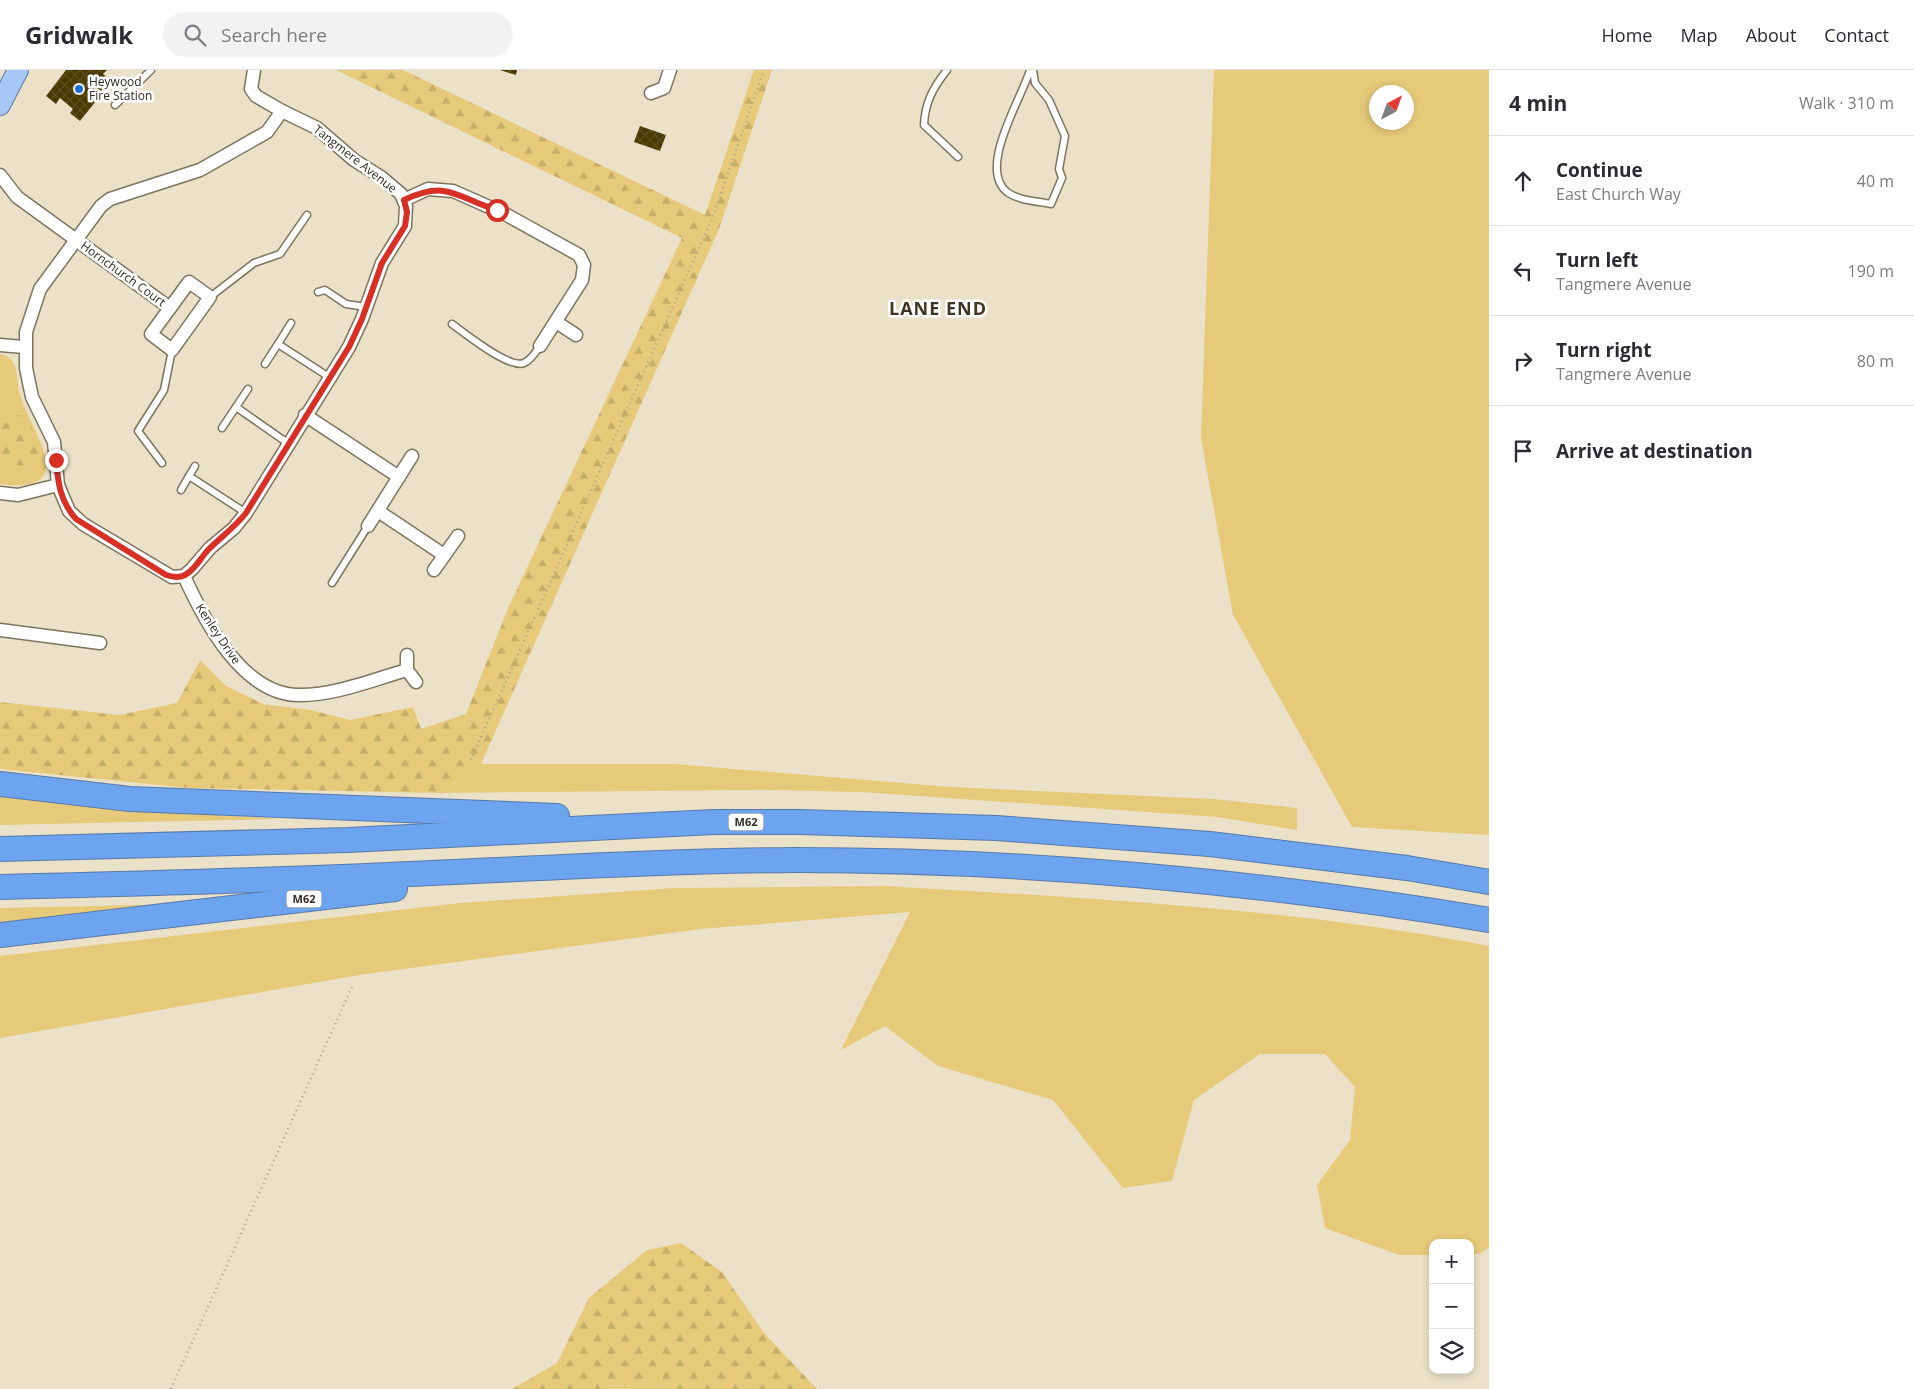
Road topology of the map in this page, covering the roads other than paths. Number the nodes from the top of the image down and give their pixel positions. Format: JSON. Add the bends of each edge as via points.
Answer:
{"nodes":[{"id":1,"x":16,"y":70,"type":"edge"},
{"id":2,"x":151,"y":70,"type":"edge"},
{"id":3,"x":254,"y":70,"type":"edge"},
{"id":4,"x":670,"y":70,"type":"edge"},
{"id":5,"x":947,"y":70,"type":"edge"},
{"id":6,"x":1031,"y":70,"type":"edge"},
{"id":7,"x":0,"y":85,"type":"edge"},
{"id":8,"x":650,"y":93,"type":"dead end"},
{"id":9,"x":0,"y":105,"type":"edge"},
{"id":10,"x":115,"y":105,"type":"dead end"},
{"id":11,"x":282,"y":111,"type":"junction"},
{"id":12,"x":958,"y":157,"type":"dead end"},
{"id":13,"x":0,"y":175,"type":"edge"},
{"id":14,"x":0,"y":190,"type":"edge"},
{"id":15,"x":18,"y":197,"type":"junction"},
{"id":16,"x":404,"y":200,"type":"junction"},
{"id":17,"x":307,"y":215,"type":"dead end"},
{"id":18,"x":76,"y":240,"type":"junction"},
{"id":19,"x":318,"y":292,"type":"dead end"},
{"id":20,"x":210,"y":297,"type":"junction"},
{"id":21,"x":366,"y":307,"type":"junction"},
{"id":22,"x":170,"y":308,"type":"junction"},
{"id":23,"x":556,"y":322,"type":"junction"},
{"id":24,"x":291,"y":323,"type":"dead end"},
{"id":25,"x":452,"y":324,"type":"dead end"},
{"id":26,"x":576,"y":336,"type":"dead end"},
{"id":27,"x":278,"y":344,"type":"junction"},
{"id":28,"x":0,"y":345,"type":"edge"},
{"id":29,"x":540,"y":346,"type":"joint"},
{"id":30,"x":24,"y":347,"type":"junction"},
{"id":31,"x":172,"y":350,"type":"junction"},
{"id":32,"x":265,"y":364,"type":"dead end"},
{"id":33,"x":329,"y":377,"type":"junction"},
{"id":34,"x":248,"y":389,"type":"dead end"},
{"id":35,"x":236,"y":407,"type":"junction"},
{"id":36,"x":305,"y":415,"type":"junction"},
{"id":37,"x":222,"y":428,"type":"dead end"},
{"id":38,"x":289,"y":444,"type":"junction"},
{"id":39,"x":412,"y":456,"type":"dead end"},
{"id":40,"x":162,"y":462,"type":"dead end"},
{"id":41,"x":195,"y":466,"type":"dead end"},
{"id":42,"x":189,"y":476,"type":"junction"},
{"id":43,"x":399,"y":477,"type":"junction"},
{"id":44,"x":58,"y":485,"type":"junction"},
{"id":45,"x":182,"y":490,"type":"dead end"},
{"id":46,"x":0,"y":493,"type":"edge"},
{"id":47,"x":378,"y":510,"type":"junction"},
{"id":48,"x":246,"y":513,"type":"junction"},
{"id":49,"x":368,"y":526,"type":"joint"},
{"id":50,"x":458,"y":536,"type":"dead end"},
{"id":51,"x":444,"y":555,"type":"junction"},
{"id":52,"x":434,"y":570,"type":"dead end"},
{"id":53,"x":184,"y":576,"type":"junction"},
{"id":54,"x":332,"y":584,"type":"dead end"},
{"id":55,"x":0,"y":630,"type":"edge"},
{"id":56,"x":100,"y":643,"type":"dead end"},
{"id":57,"x":408,"y":654,"type":"dead end"},
{"id":58,"x":407,"y":670,"type":"junction"},
{"id":59,"x":416,"y":682,"type":"dead end"},
{"id":60,"x":0,"y":784,"type":"edge"},
{"id":61,"x":714,"y":822,"type":"junction"},
{"id":62,"x":0,"y":849,"type":"edge"},
{"id":63,"x":608,"y":864,"type":"junction"},
{"id":64,"x":1489,"y":882,"type":"edge"},
{"id":65,"x":0,"y":886,"type":"edge"},
{"id":66,"x":1489,"y":920,"type":"edge"},
{"id":67,"x":0,"y":935,"type":"edge"}],
"edges":[{"from":1,"to":7,"type":"main road"},
{"from":1,"to":9,"type":"main road"},
{"from":2,"to":10,"type":"lane"},
{"from":3,"to":11,"type":"street","name":"Tangmere Avenue","via":[[251,89],[256,96]]},
{"from":4,"to":8,"type":"street","via":[[664,88]]},
{"from":5,"to":12,"type":"lane","via":[[934,86],[925,106],[924,124]]},
{"from":6,"to":6,"type":"lane","via":[[1035,84],[1049,100],[1065,136],[1059,169],[1062,178],[1052,204],[1016,197],[1005,191],[999,178],[999,145]]},
{"from":11,"to":16,"type":"street","name":"Tangmere Avenue","via":[[317,128],[354,160],[381,177]]},
{"from":11,"to":18,"type":"street","via":[[267,132],[200,170],[110,199]]},
{"from":13,"to":15,"type":"street"},
{"from":14,"to":15,"type":"street"},
{"from":15,"to":18,"type":"street"},
{"from":16,"to":21,"type":"street","name":"Tangmere Avenue","via":[[407,212],[405,226],[382,263]]},
{"from":16,"to":23,"type":"street","via":[[428,190],[453,191],[509,216],[579,255],[584,264],[584,275]]},
{"from":17,"to":20,"type":"lane","via":[[280,254],[254,263]]},
{"from":18,"to":22,"type":"street","name":"Hornchurch Court"},
{"from":18,"to":30,"type":"street","via":[[40,289],[28,320]]},
{"from":19,"to":21,"type":"lane","via":[[324,290],[346,304]]},
{"from":20,"to":22,"type":"street","name":"Hornchurch Court","via":[[189,282]]},
{"from":20,"to":31,"type":"street"},
{"from":21,"to":33,"type":"street","name":"Tangmere Avenue","via":[[349,347]]},
{"from":22,"to":31,"type":"street","name":"Hornchurch Court","via":[[151,334]]},
{"from":23,"to":26,"type":"street"},
{"from":23,"to":29,"type":"street"},
{"from":24,"to":27,"type":"lane"},
{"from":25,"to":29,"type":"lane","via":[[498,355],[518,364],[526,363]]},
{"from":27,"to":32,"type":"lane"},
{"from":27,"to":33,"type":"lane"},
{"from":28,"to":30,"type":"street"},
{"from":30,"to":44,"type":"street","via":[[32,397],[54,442]]},
{"from":31,"to":40,"type":"lane","via":[[164,390],[138,431]]},
{"from":33,"to":36,"type":"street","name":"Tangmere Avenue"},
{"from":34,"to":35,"type":"lane"},
{"from":35,"to":37,"type":"lane"},
{"from":35,"to":38,"type":"lane"},
{"from":36,"to":38,"type":"street","name":"Tangmere Avenue"},
{"from":36,"to":43,"type":"street"},
{"from":38,"to":48,"type":"street","name":"Tangmere Avenue"},
{"from":39,"to":43,"type":"street"},
{"from":41,"to":42,"type":"lane"},
{"from":42,"to":45,"type":"lane"},
{"from":42,"to":48,"type":"lane"},
{"from":43,"to":47,"type":"street"},
{"from":44,"to":46,"type":"street","via":[[18,495]]},
{"from":44,"to":53,"type":"street","via":[[69,511],[83,524],[166,575]]},
{"from":47,"to":49,"type":"street"},
{"from":47,"to":51,"type":"street"},
{"from":48,"to":53,"type":"street","name":"Tangmere Avenue"},
{"from":49,"to":54,"type":"lane"},
{"from":50,"to":51,"type":"street"},
{"from":51,"to":52,"type":"street"},
{"from":53,"to":58,"type":"street","name":"Kenley Drive","via":[[235,662],[254,679],[275,689],[298,695],[335,691]]},
{"from":55,"to":56,"type":"street"},
{"from":57,"to":58,"type":"street"},
{"from":58,"to":59,"type":"street"},
{"from":60,"to":61,"type":"highway","number":"M62","via":[[130,799]]},
{"from":61,"to":62,"type":"highway","number":"M62","via":[[329,841]]},
{"from":61,"to":64,"type":"highway","number":"M62","via":[[996,828],[1210,844],[1407,868]]},
{"from":63,"to":65,"type":"highway","number":"M62","via":[[179,883]]},
{"from":63,"to":66,"type":"highway","number":"M62","via":[[796,860],[999,867],[1201,881]]},
{"from":63,"to":67,"type":"highway","number":"M62"}]}
